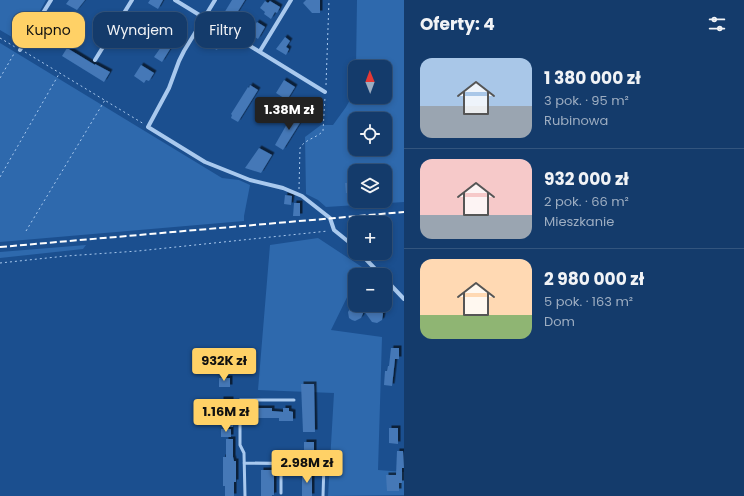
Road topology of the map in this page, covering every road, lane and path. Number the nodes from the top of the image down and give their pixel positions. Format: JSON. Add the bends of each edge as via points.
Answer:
{"nodes":[{"id":1,"x":51,"y":0,"type":"edge"},
{"id":2,"x":132,"y":0,"type":"edge"},
{"id":3,"x":175,"y":0,"type":"edge"},
{"id":4,"x":215,"y":0,"type":"edge"},
{"id":5,"x":291,"y":0,"type":"edge"},
{"id":6,"x":329,"y":0,"type":"edge"},
{"id":7,"x":195,"y":12,"type":"edge"},
{"id":8,"x":207,"y":12,"type":"edge"},
{"id":9,"x":195,"y":33,"type":"edge"},
{"id":10,"x":0,"y":38,"type":"edge"},
{"id":11,"x":255,"y":48,"type":"edge"},
{"id":12,"x":19,"y":49,"type":"junction"},
{"id":13,"x":260,"y":51,"type":"junction"},
{"id":14,"x":95,"y":60,"type":"dead end"},
{"id":15,"x":60,"y":73,"type":"junction"},
{"id":16,"x":0,"y":78,"type":"edge"},
{"id":17,"x":326,"y":92,"type":"junction"},
{"id":18,"x":105,"y":100,"type":"junction"},
{"id":19,"x":148,"y":127,"type":"junction"},
{"id":20,"x":0,"y":177,"type":"edge"},
{"id":21,"x":299,"y":195,"type":"junction"},
{"id":22,"x":334,"y":230,"type":"junction"},
{"id":23,"x":26,"y":231,"type":"dead end"},
{"id":24,"x":348,"y":241,"type":"edge"},
{"id":25,"x":367,"y":260,"type":"edge"},
{"id":26,"x":0,"y":264,"type":"edge"},
{"id":27,"x":374,"y":268,"type":"edge"},
{"id":28,"x":392,"y":286,"type":"edge"},
{"id":29,"x":404,"y":299,"type":"edge"},
{"id":30,"x":294,"y":400,"type":"dead end"},
{"id":31,"x":244,"y":464,"type":"junction"},
{"id":32,"x":281,"y":464,"type":"junction"},
{"id":33,"x":281,"y":493,"type":"dead end"},
{"id":34,"x":244,"y":496,"type":"edge"},
{"id":35,"x":324,"y":496,"type":"edge"}],
"edges":[{"from":1,"to":12,"type":"street"},
{"from":2,"to":14,"type":"street"},
{"from":3,"to":7,"type":"street"},
{"from":4,"to":8,"type":"street"},
{"from":5,"to":13,"type":"street"},
{"from":6,"to":17,"type":"path"},
{"from":9,"to":19,"type":"street"},
{"from":10,"to":12,"type":"path"},
{"from":11,"to":13,"type":"street"},
{"from":12,"to":15,"type":"path"},
{"from":12,"to":16,"type":"path"},
{"from":13,"to":17,"type":"street"},
{"from":15,"to":18,"type":"path"},
{"from":15,"to":20,"type":"path"},
{"from":17,"to":21,"type":"path","via":[[323,131],[300,148]]},
{"from":18,"to":19,"type":"path"},
{"from":18,"to":23,"type":"path"},
{"from":19,"to":21,"type":"street","via":[[205,162],[250,180],[283,188]]},
{"from":21,"to":22,"type":"street","via":[[330,218]]},
{"from":22,"to":24,"type":"street"},
{"from":22,"to":26,"type":"path"},
{"from":25,"to":27,"type":"street"},
{"from":28,"to":29,"type":"street"},
{"from":30,"to":31,"type":"lane","via":[[240,400],[240,445],[244,453]]},
{"from":31,"to":32,"type":"lane"},
{"from":31,"to":34,"type":"lane"},
{"from":32,"to":33,"type":"lane"},
{"from":32,"to":35,"type":"lane","via":[[324,464]]}]}
